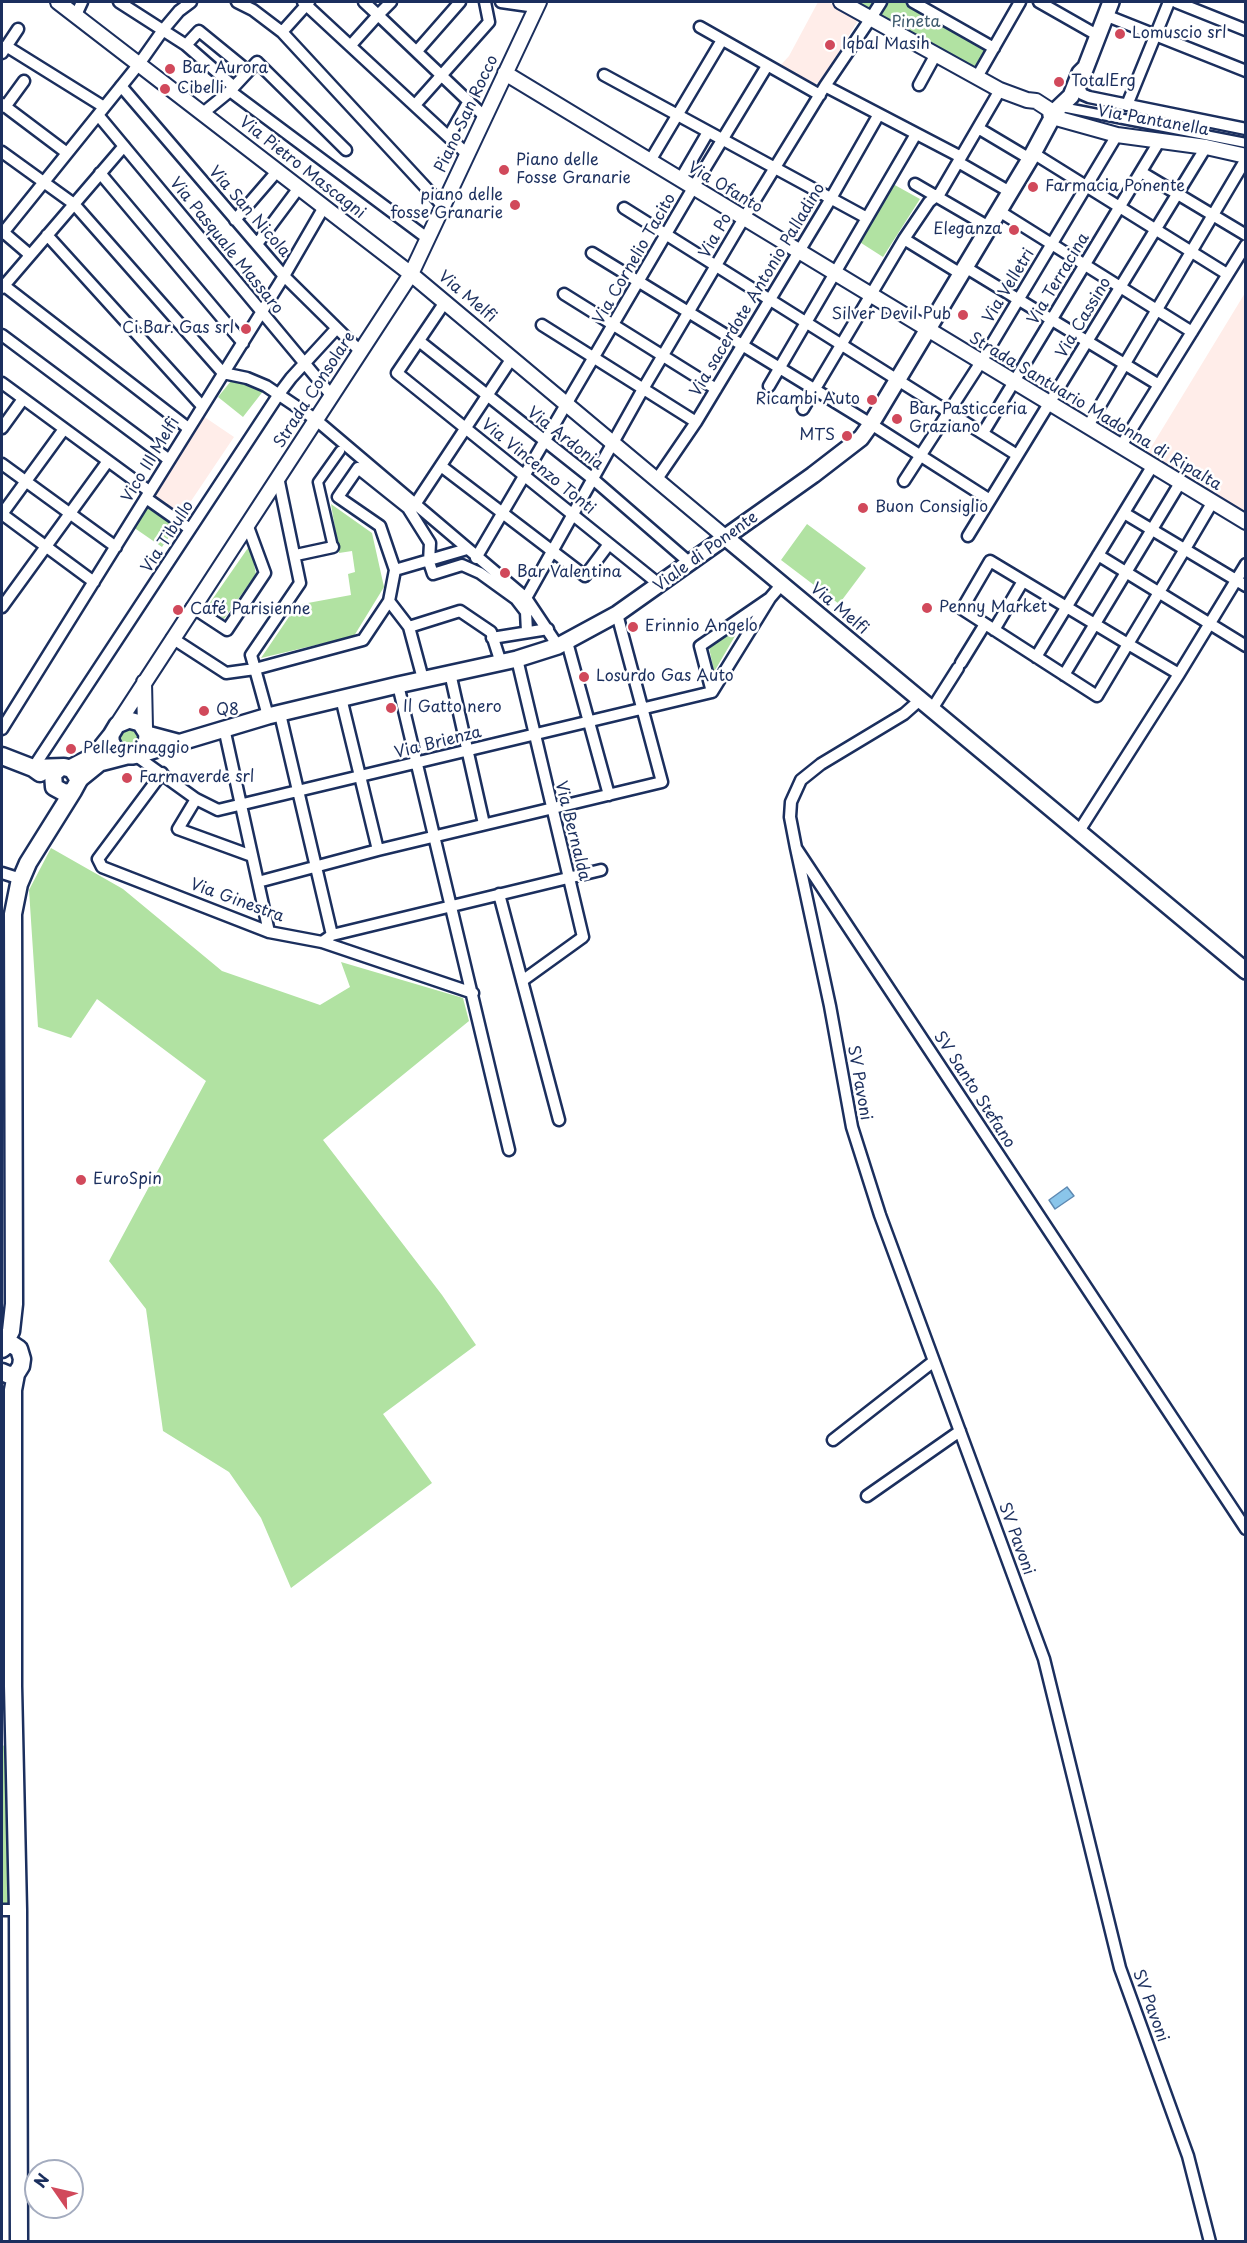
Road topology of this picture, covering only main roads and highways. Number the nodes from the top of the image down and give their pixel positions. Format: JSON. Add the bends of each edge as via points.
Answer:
{"nodes":[{"id":1,"x":1107,"y":6,"type":"edge"},
{"id":2,"x":725,"y":537,"type":"junction"},
{"id":3,"x":114,"y":730,"type":"junction"},
{"id":4,"x":146,"y":731,"type":"junction"},
{"id":5,"x":180,"y":743,"type":"junction"},
{"id":6,"x":133,"y":755,"type":"junction"},
{"id":7,"x":2,"y":756,"type":"edge"},
{"id":8,"x":65,"y":780,"type":"junction"},
{"id":9,"x":7,"y":924,"type":"edge"},
{"id":10,"x":1245,"y":971,"type":"edge"},
{"id":11,"x":8,"y":1207,"type":"edge"},
{"id":12,"x":8,"y":1343,"type":"edge"},
{"id":13,"x":9,"y":1378,"type":"edge"},
{"id":14,"x":10,"y":1910,"type":"edge"},
{"id":15,"x":19,"y":2241,"type":"edge"}],
"edges":[{"from":1,"to":2,"type":"main road","name":"Viale di Ponente","via":[[1084,69],[1065,105],[861,438]]},
{"from":2,"to":5,"type":"main road","name":"Viale di Ponente","via":[[617,614],[563,644],[501,663],[274,715]]},
{"from":2,"to":10,"type":"main road","name":"Via Melfi"},
{"from":3,"to":4,"type":"main road","via":[[122,721],[135,721]]},
{"from":3,"to":6,"type":"main road","via":[[111,741],[116,751]]},
{"from":3,"to":8,"type":"main road","via":[[95,754]]},
{"from":4,"to":5,"type":"main road"},
{"from":4,"to":6,"type":"main road","via":[[146,746]]},
{"from":5,"to":6,"type":"main road","name":"Viale di Ponente"},
{"from":6,"to":8,"type":"main road","name":"Viale di Ponente"},
{"from":7,"to":8,"type":"main road"},
{"from":8,"to":9,"type":"main road","via":[[54,819],[21,879]]},
{"from":9,"to":11,"type":"main road"},
{"from":11,"to":12,"type":"main road","via":[[14,1304]]},
{"from":12,"to":13,"type":"main road","via":[[21,1352],[22,1359],[21,1366]]},
{"from":13,"to":14,"type":"main road","via":[[15,1750]]},
{"from":14,"to":15,"type":"main road"}]}
